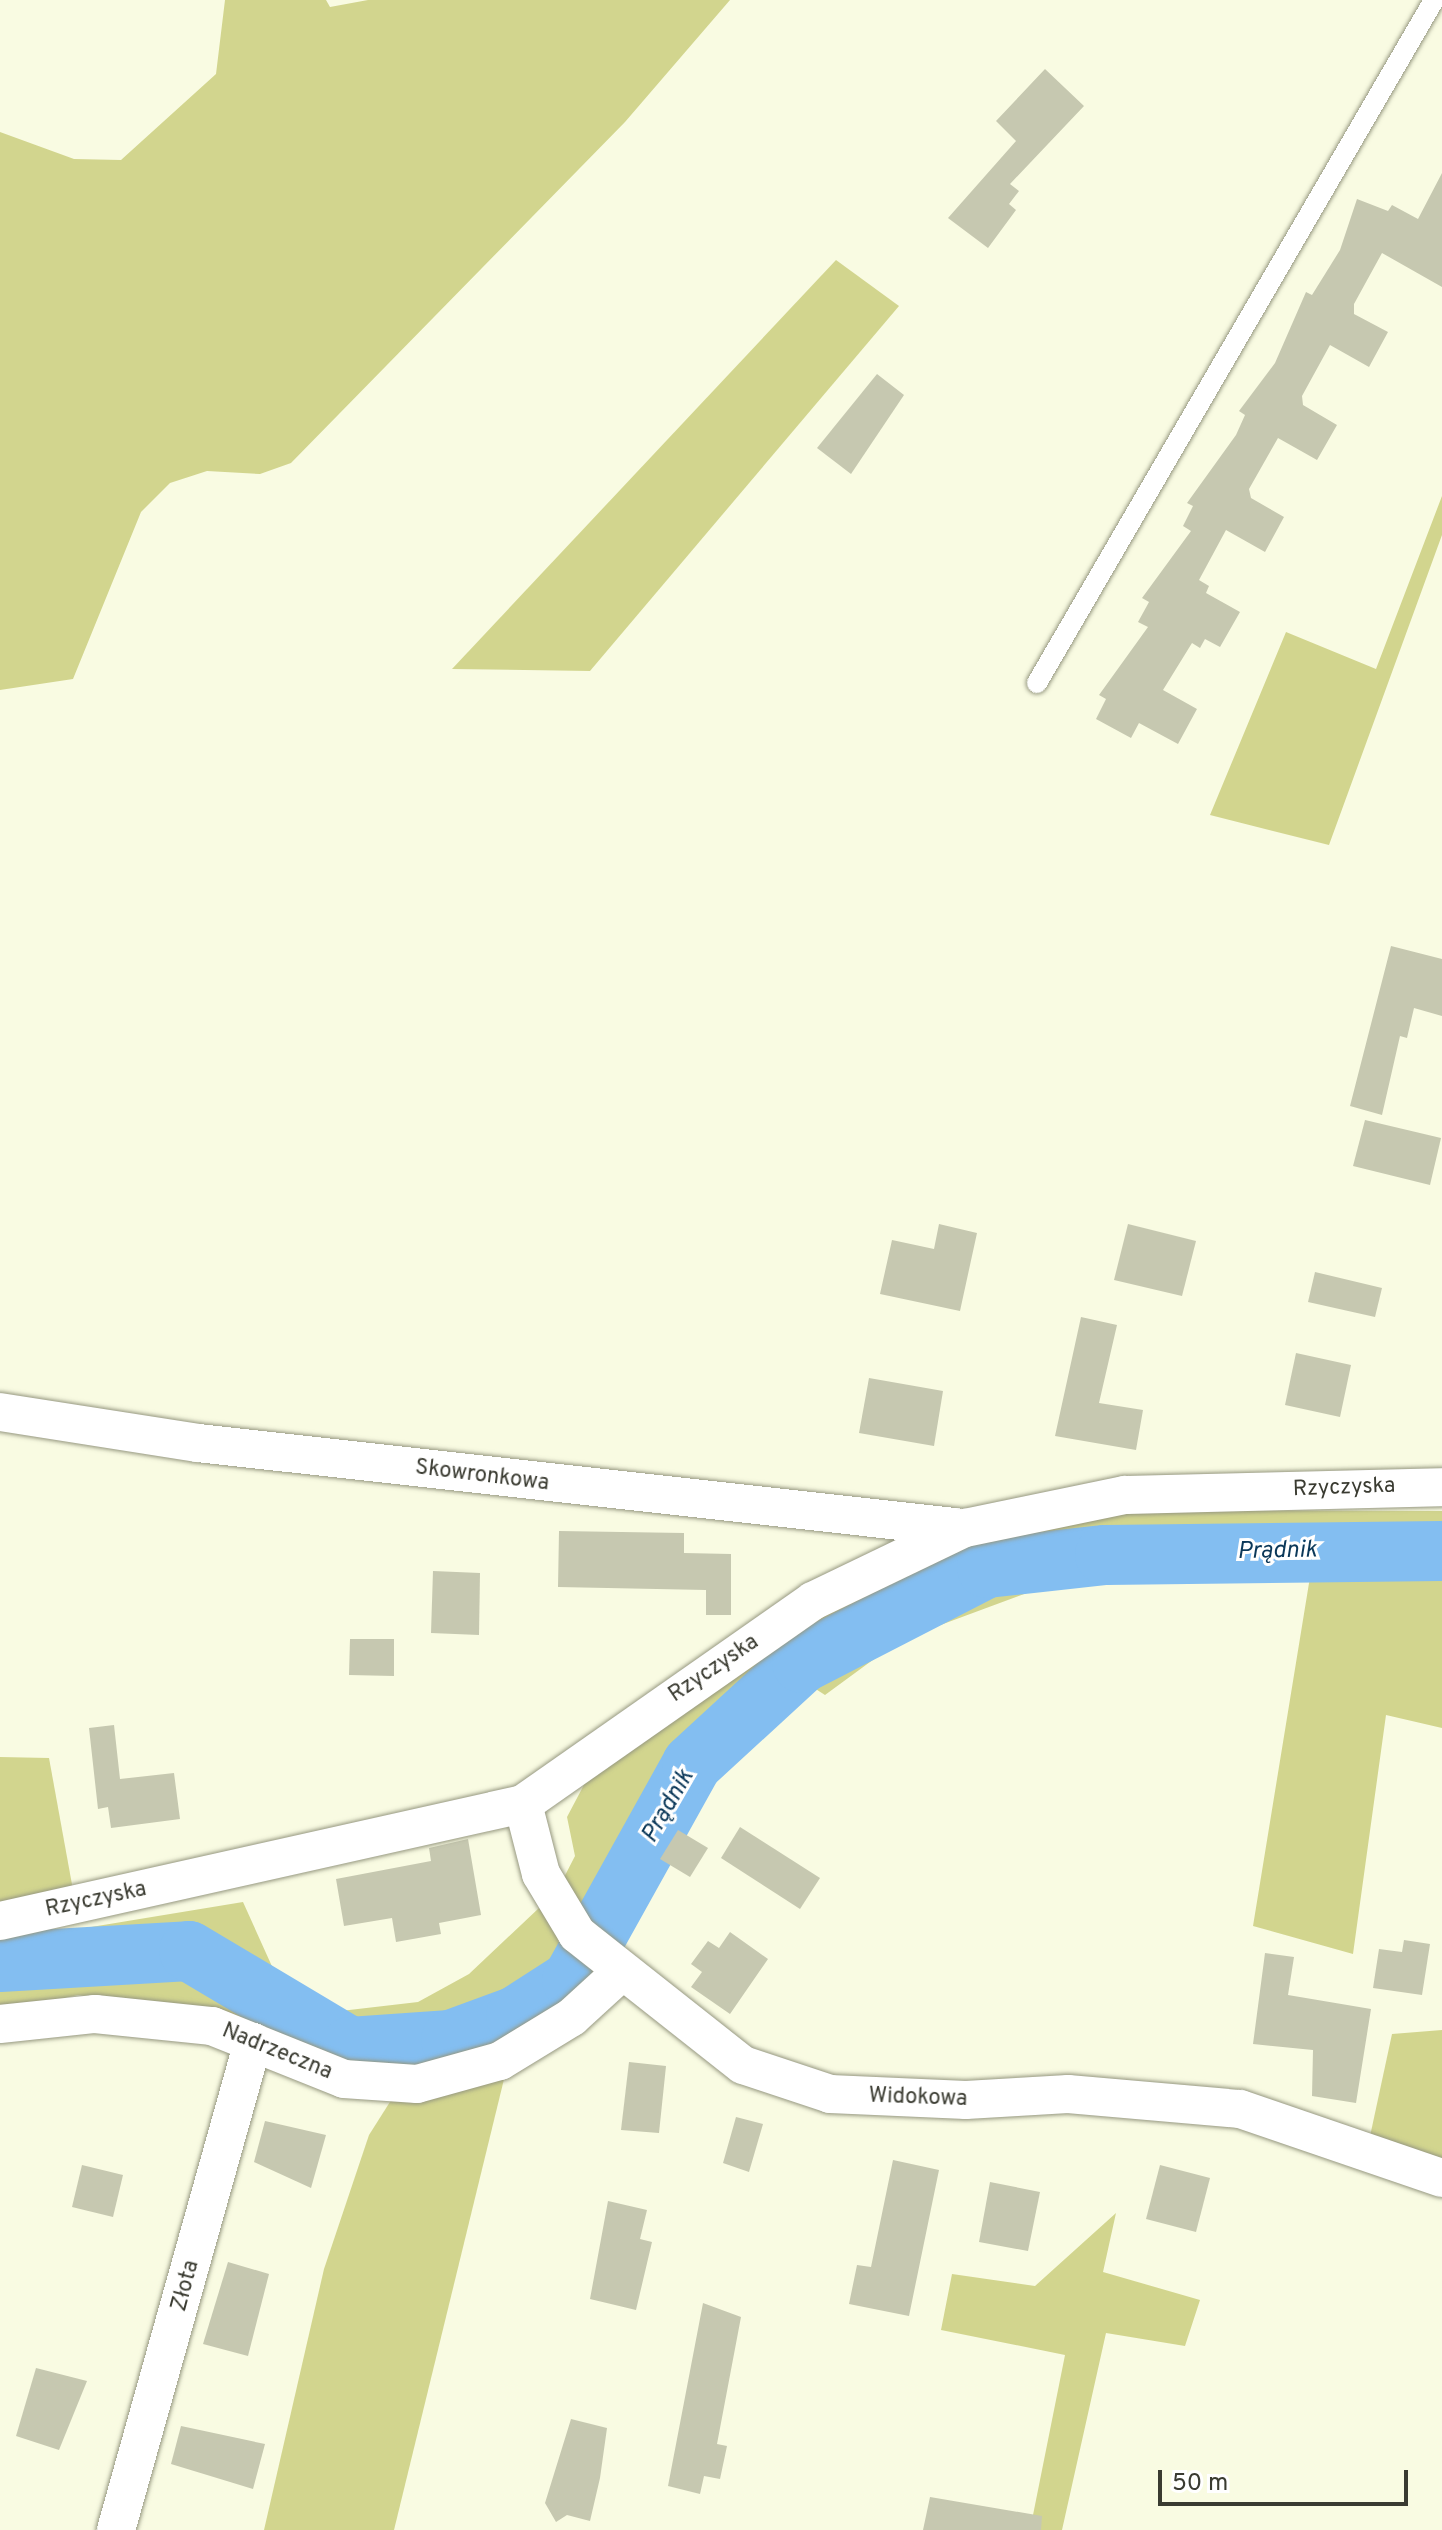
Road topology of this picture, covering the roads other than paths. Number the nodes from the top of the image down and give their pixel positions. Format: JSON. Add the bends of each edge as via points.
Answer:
{"nodes":[{"id":1,"x":1434,"y":0,"type":"edge"},
{"id":2,"x":1037,"y":683,"type":"dead end"},
{"id":3,"x":0,"y":1412,"type":"edge"},
{"id":4,"x":1442,"y":1487,"type":"edge"},
{"id":5,"x":965,"y":1528,"type":"junction"},
{"id":6,"x":523,"y":1804,"type":"junction"},
{"id":7,"x":0,"y":1921,"type":"edge"},
{"id":8,"x":612,"y":1968,"type":"junction"},
{"id":9,"x":0,"y":2024,"type":"edge"},
{"id":10,"x":253,"y":2042,"type":"junction"},
{"id":11,"x":1442,"y":2178,"type":"edge"},
{"id":12,"x":116,"y":2530,"type":"edge"}],
"edges":[{"from":1,"to":2,"type":"lane"},
{"from":3,"to":5,"type":"street","name":"Skowronkowa","via":[[213,1445]]},
{"from":4,"to":5,"type":"street","name":"Rzyczyska","via":[[1125,1495]]},
{"from":5,"to":6,"type":"street","name":"Rzyczyska","via":[[813,1601]]},
{"from":6,"to":7,"type":"street","name":"Rzyczyska"},
{"from":6,"to":8,"type":"street","name":"Widokowa","via":[[541,1874],[577,1934]]},
{"from":8,"to":10,"type":"street","name":"Nadrzeczna","via":[[572,2017],[500,2061],[417,2084],[344,2079]]},
{"from":8,"to":11,"type":"street","name":"Widokowa","via":[[649,1987],[743,2065],[830,2094],[966,2100],[1068,2094],[1240,2109]]},
{"from":9,"to":10,"type":"street","name":"Nadrzeczna","via":[[95,2014],[212,2026]]},
{"from":10,"to":12,"type":"street","name":"Złota"}]}
